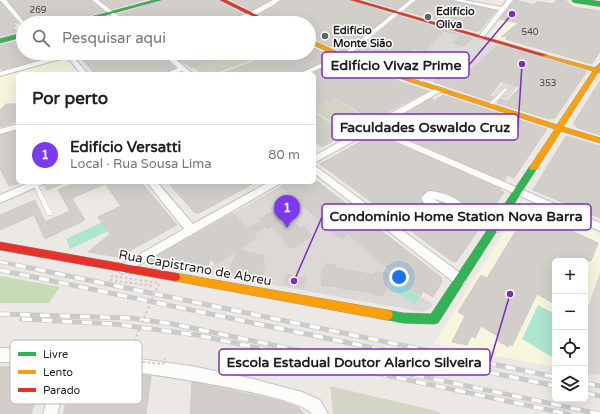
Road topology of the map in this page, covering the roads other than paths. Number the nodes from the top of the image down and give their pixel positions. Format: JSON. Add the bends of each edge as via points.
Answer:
{"nodes":[{"id":1,"x":2,"y":0,"type":"edge"},
{"id":2,"x":95,"y":0,"type":"edge"},
{"id":3,"x":159,"y":0,"type":"edge"},
{"id":4,"x":222,"y":0,"type":"edge"},
{"id":5,"x":277,"y":0,"type":"edge"},
{"id":6,"x":353,"y":0,"type":"edge"},
{"id":7,"x":413,"y":0,"type":"edge"},
{"id":8,"x":455,"y":0,"type":"edge"},
{"id":9,"x":510,"y":0,"type":"edge"},
{"id":10,"x":574,"y":0,"type":"edge"},
{"id":11,"x":600,"y":4,"type":"edge"},
{"id":12,"x":502,"y":9,"type":"junction"},
{"id":13,"x":111,"y":12,"type":"junction"},
{"id":14,"x":397,"y":13,"type":"junction"},
{"id":15,"x":251,"y":14,"type":"junction"},
{"id":16,"x":16,"y":16,"type":"edge"},
{"id":17,"x":96,"y":16,"type":"edge"},
{"id":18,"x":116,"y":16,"type":"edge"},
{"id":19,"x":245,"y":16,"type":"edge"},
{"id":20,"x":255,"y":16,"type":"edge"},
{"id":21,"x":16,"y":37,"type":"edge"},
{"id":22,"x":481,"y":37,"type":"junction"},
{"id":23,"x":0,"y":41,"type":"edge"},
{"id":24,"x":316,"y":44,"type":"edge"},
{"id":25,"x":342,"y":57,"type":"junction"},
{"id":26,"x":50,"y":60,"type":"edge"},
{"id":27,"x":73,"y":60,"type":"edge"},
{"id":28,"x":173,"y":60,"type":"edge"},
{"id":29,"x":183,"y":68,"type":"junction"},
{"id":30,"x":599,"y":69,"type":"edge"},
{"id":31,"x":83,"y":72,"type":"edge"},
{"id":32,"x":172,"y":72,"type":"edge"},
{"id":33,"x":188,"y":72,"type":"edge"},
{"id":34,"x":307,"y":72,"type":"edge"},
{"id":35,"x":0,"y":74,"type":"edge"},
{"id":36,"x":441,"y":89,"type":"junction"},
{"id":37,"x":506,"y":89,"type":"dead end"},
{"id":38,"x":491,"y":104,"type":"junction"},
{"id":39,"x":391,"y":117,"type":"junction"},
{"id":40,"x":16,"y":127,"type":"edge"},
{"id":41,"x":560,"y":127,"type":"junction"},
{"id":42,"x":371,"y":128,"type":"junction"},
{"id":43,"x":418,"y":128,"type":"dead end"},
{"id":44,"x":0,"y":132,"type":"edge"},
{"id":45,"x":600,"y":141,"type":"edge"},
{"id":46,"x":316,"y":159,"type":"edge"},
{"id":47,"x":316,"y":170,"type":"edge"},
{"id":48,"x":36,"y":184,"type":"edge"},
{"id":49,"x":38,"y":184,"type":"edge"},
{"id":50,"x":154,"y":184,"type":"edge"},
{"id":51,"x":272,"y":184,"type":"edge"},
{"id":52,"x":518,"y":191,"type":"junction"},
{"id":53,"x":0,"y":199,"type":"edge"},
{"id":54,"x":458,"y":212,"type":"dead end"},
{"id":55,"x":50,"y":214,"type":"dead end"},
{"id":56,"x":600,"y":227,"type":"edge"},
{"id":57,"x":494,"y":229,"type":"junction"},
{"id":58,"x":191,"y":230,"type":"junction"},
{"id":59,"x":0,"y":246,"type":"edge"},
{"id":60,"x":123,"y":269,"type":"junction"},
{"id":61,"x":460,"y":280,"type":"junction"},
{"id":62,"x":0,"y":355,"type":"edge"},
{"id":63,"x":10,"y":355,"type":"edge"},
{"id":64,"x":142,"y":366,"type":"edge"},
{"id":65,"x":53,"y":404,"type":"edge"},
{"id":66,"x":50,"y":414,"type":"edge"},
{"id":67,"x":321,"y":414,"type":"edge"}],
"edges":[{"from":1,"to":16,"type":"street"},
{"from":2,"to":13,"type":"street"},
{"from":3,"to":13,"type":"main road"},
{"from":4,"to":15,"type":"main road"},
{"from":5,"to":15,"type":"street"},
{"from":6,"to":14,"type":"main road"},
{"from":7,"to":14,"type":"street"},
{"from":8,"to":12,"type":"street"},
{"from":9,"to":12,"type":"street"},
{"from":10,"to":11,"type":"main road","bridge":true},
{"from":12,"to":22,"type":"street"},
{"from":13,"to":17,"type":"main road"},
{"from":13,"to":18,"type":"street"},
{"from":14,"to":22,"type":"main road"},
{"from":14,"to":25,"type":"street"},
{"from":15,"to":19,"type":"street"},
{"from":15,"to":20,"type":"main road"},
{"from":21,"to":23,"type":"main road"},
{"from":22,"to":30,"type":"main road"},
{"from":24,"to":25,"type":"main road"},
{"from":25,"to":34,"type":"street"},
{"from":25,"to":36,"type":"main road"},
{"from":26,"to":35,"type":"street"},
{"from":27,"to":31,"type":"street"},
{"from":28,"to":29,"type":"street"},
{"from":29,"to":32,"type":"street"},
{"from":29,"to":33,"type":"street"},
{"from":30,"to":41,"type":"main road"},
{"from":36,"to":38,"type":"main road"},
{"from":36,"to":39,"type":"street"},
{"from":37,"to":38,"type":"lane"},
{"from":38,"to":41,"type":"main road"},
{"from":39,"to":42,"type":"street"},
{"from":39,"to":43,"type":"lane"},
{"from":40,"to":44,"type":"street"},
{"from":41,"to":45,"type":"main road"},
{"from":41,"to":52,"type":"main road"},
{"from":42,"to":46,"type":"street"},
{"from":42,"to":52,"type":"street"},
{"from":47,"to":61,"type":"street"},
{"from":48,"to":53,"type":"street"},
{"from":49,"to":55,"type":"lane"},
{"from":50,"to":58,"type":"street"},
{"from":51,"to":58,"type":"street"},
{"from":52,"to":56,"type":"street"},
{"from":52,"to":57,"type":"main road"},
{"from":54,"to":57,"type":"street"},
{"from":57,"to":61,"type":"main road"},
{"from":58,"to":60,"type":"street"},
{"from":59,"to":60,"type":"main road","name":"Rua Capistrano de Abreu"},
{"from":60,"to":61,"type":"main road","name":"Rua Capistrano de Abreu","via":[[403,318],[434,319]]},
{"from":62,"to":63,"type":"street"},
{"from":64,"to":67,"type":"street","via":[[248,385],[309,402],[319,409]]},
{"from":65,"to":66,"type":"street"}]}
